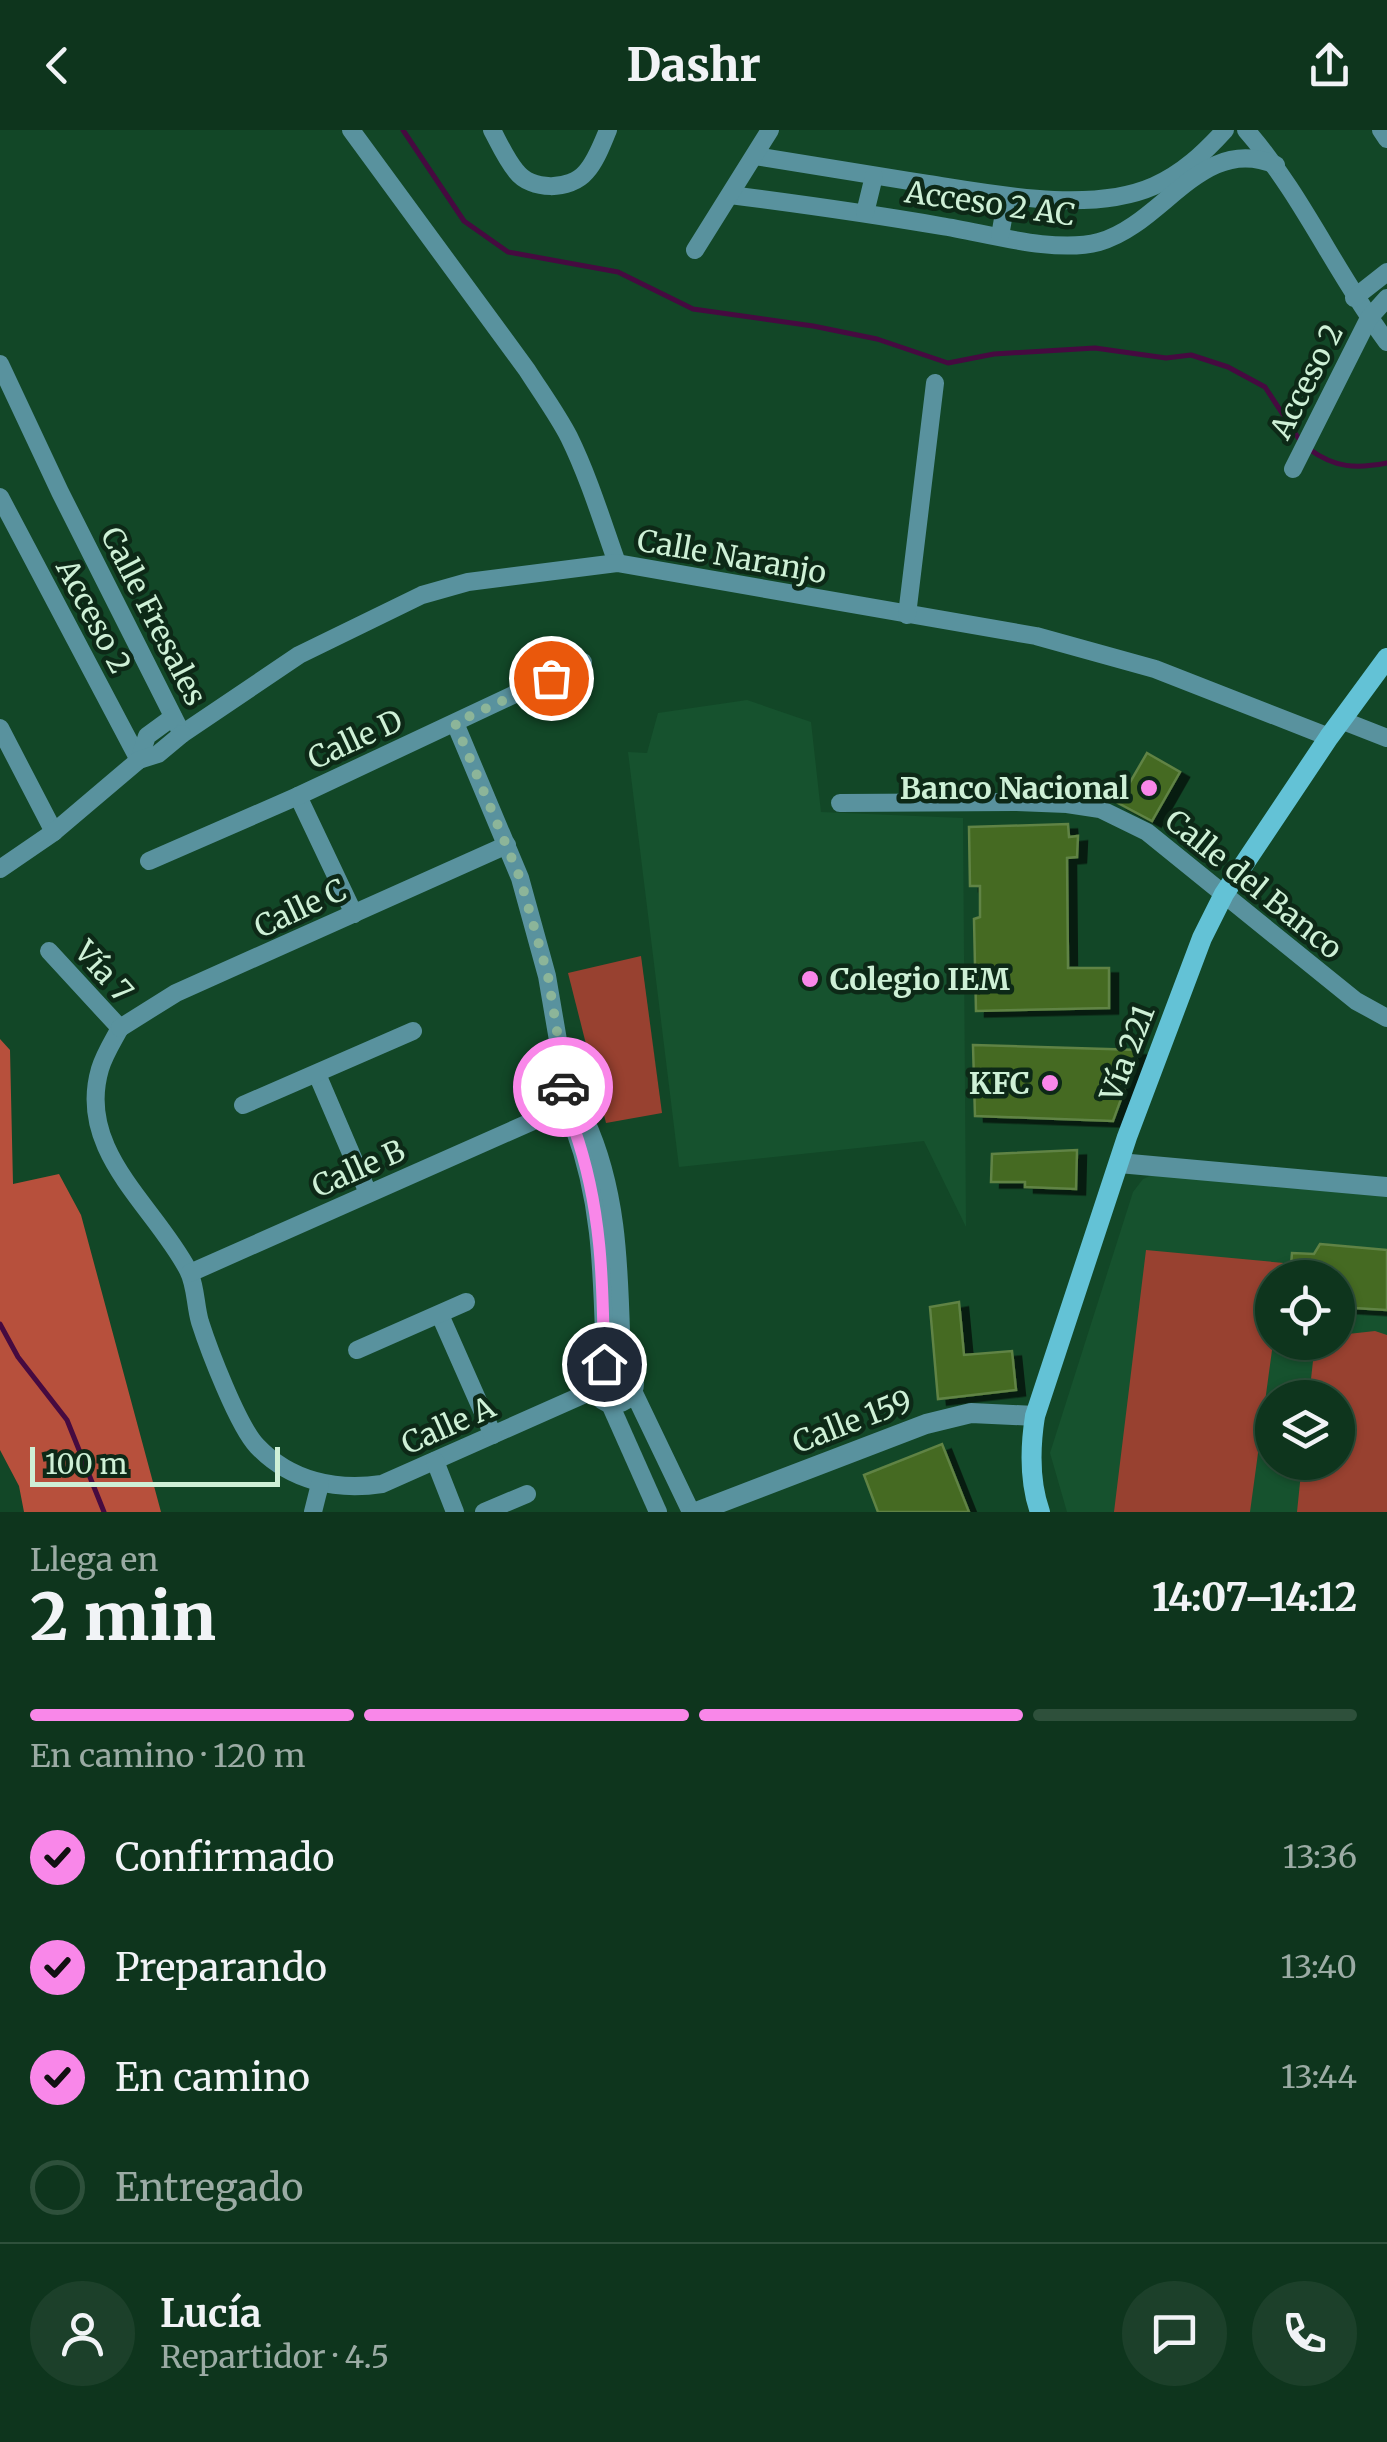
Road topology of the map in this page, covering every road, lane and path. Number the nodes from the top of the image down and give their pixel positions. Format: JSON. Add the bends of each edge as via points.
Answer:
{"nodes":[{"id":1,"x":352,"y":130,"type":"edge"},
{"id":2,"x":492,"y":130,"type":"edge"},
{"id":3,"x":608,"y":130,"type":"edge"},
{"id":4,"x":770,"y":130,"type":"edge"},
{"id":5,"x":1225,"y":130,"type":"edge"},
{"id":6,"x":1246,"y":130,"type":"edge"},
{"id":7,"x":1381,"y":130,"type":"edge"},
{"id":8,"x":1387,"y":139,"type":"edge"},
{"id":9,"x":755,"y":156,"type":"junction"},
{"id":10,"x":1276,"y":165,"type":"junction"},
{"id":11,"x":874,"y":176,"type":"junction"},
{"id":12,"x":1151,"y":188,"type":"junction"},
{"id":13,"x":730,"y":195,"type":"junction"},
{"id":14,"x":1007,"y":196,"type":"junction"},
{"id":15,"x":1162,"y":206,"type":"junction"},
{"id":16,"x":865,"y":213,"type":"junction"},
{"id":17,"x":1000,"y":236,"type":"junction"},
{"id":18,"x":695,"y":250,"type":"dead end"},
{"id":19,"x":1387,"y":272,"type":"edge"},
{"id":20,"x":1354,"y":298,"type":"junction"},
{"id":21,"x":1387,"y":298,"type":"edge"},
{"id":22,"x":1369,"y":318,"type":"junction"},
{"id":23,"x":1387,"y":342,"type":"edge"},
{"id":24,"x":0,"y":364,"type":"edge"},
{"id":25,"x":935,"y":383,"type":"dead end"},
{"id":26,"x":1292,"y":468,"type":"dead end"},
{"id":27,"x":0,"y":498,"type":"edge"},
{"id":28,"x":617,"y":564,"type":"junction"},
{"id":29,"x":907,"y":615,"type":"junction"},
{"id":30,"x":1387,"y":658,"type":"edge"},
{"id":31,"x":583,"y":662,"type":"dead end"},
{"id":32,"x":173,"y":716,"type":"junction"},
{"id":33,"x":455,"y":723,"type":"junction"},
{"id":34,"x":0,"y":728,"type":"edge"},
{"id":35,"x":1335,"y":728,"type":"junction"},
{"id":36,"x":182,"y":734,"type":"junction"},
{"id":37,"x":1387,"y":738,"type":"edge"},
{"id":38,"x":140,"y":760,"type":"junction"},
{"id":39,"x":298,"y":796,"type":"junction"},
{"id":40,"x":840,"y":803,"type":"dead end"},
{"id":41,"x":54,"y":832,"type":"junction"},
{"id":42,"x":507,"y":845,"type":"junction"},
{"id":43,"x":149,"y":861,"type":"dead end"},
{"id":44,"x":0,"y":869,"type":"edge"},
{"id":45,"x":1224,"y":894,"type":"junction"},
{"id":46,"x":354,"y":914,"type":"junction"},
{"id":47,"x":49,"y":951,"type":"dead end"},
{"id":48,"x":1387,"y":1018,"type":"edge"},
{"id":49,"x":120,"y":1028,"type":"junction"},
{"id":50,"x":413,"y":1031,"type":"dead end"},
{"id":51,"x":316,"y":1074,"type":"junction"},
{"id":52,"x":566,"y":1087,"type":"junction"},
{"id":53,"x":244,"y":1105,"type":"dead end"},
{"id":54,"x":549,"y":1114,"type":"junction"},
{"id":55,"x":580,"y":1124,"type":"junction"},
{"id":56,"x":1119,"y":1163,"type":"junction"},
{"id":57,"x":1387,"y":1187,"type":"edge"},
{"id":58,"x":368,"y":1193,"type":"junction"},
{"id":59,"x":190,"y":1273,"type":"junction"},
{"id":60,"x":466,"y":1302,"type":"dead end"},
{"id":61,"x":440,"y":1314,"type":"junction"},
{"id":62,"x":358,"y":1350,"type":"dead end"},
{"id":63,"x":613,"y":1364,"type":"junction"},
{"id":64,"x":594,"y":1390,"type":"junction"},
{"id":65,"x":633,"y":1391,"type":"junction"},
{"id":66,"x":610,"y":1404,"type":"junction"},
{"id":67,"x":1035,"y":1416,"type":"junction"},
{"id":68,"x":493,"y":1435,"type":"junction"},
{"id":69,"x":436,"y":1461,"type":"junction"},
{"id":70,"x":320,"y":1484,"type":"junction"},
{"id":71,"x":527,"y":1494,"type":"dead end"},
{"id":72,"x":313,"y":1512,"type":"edge"},
{"id":73,"x":456,"y":1512,"type":"edge"},
{"id":74,"x":484,"y":1512,"type":"edge"},
{"id":75,"x":658,"y":1512,"type":"edge"},
{"id":76,"x":694,"y":1512,"type":"edge"},
{"id":77,"x":1040,"y":1512,"type":"edge"}],
"edges":[{"from":1,"to":28,"type":"street","name":"Calle Naranjo","via":[[568,434]]},
{"from":2,"to":3,"type":"street","via":[[516,173],[527,182],[555,186],[584,175]]},
{"from":4,"to":9,"type":"street"},
{"from":5,"to":12,"type":"street","name":"Acceso 2 AC","via":[[1198,159]]},
{"from":6,"to":10,"type":"street"},
{"from":7,"to":8,"type":"street"},
{"from":9,"to":11,"type":"street","name":"Acceso 2 AC"},
{"from":9,"to":13,"type":"street"},
{"from":10,"to":15,"type":"street","name":"Acceso 2 AC","via":[[1261,158],[1222,160]]},
{"from":10,"to":20,"type":"street"},
{"from":11,"to":14,"type":"street","name":"Acceso 2 AC"},
{"from":11,"to":16,"type":"street"},
{"from":12,"to":14,"type":"street","name":"Acceso 2 AC","via":[[1068,200]]},
{"from":12,"to":15,"type":"street"},
{"from":13,"to":16,"type":"street","name":"Acceso 2 AC"},
{"from":13,"to":18,"type":"street"},
{"from":14,"to":17,"type":"street"},
{"from":15,"to":17,"type":"street","name":"Acceso 2 AC","via":[[1097,243]]},
{"from":16,"to":17,"type":"street","name":"Acceso 2 AC"},
{"from":19,"to":20,"type":"street"},
{"from":20,"to":22,"type":"street"},
{"from":21,"to":22,"type":"street","name":"Acceso 2"},
{"from":22,"to":23,"type":"street"},
{"from":22,"to":26,"type":"street","name":"Acceso 2"},
{"from":24,"to":32,"type":"street","name":"Calle Fresales"},
{"from":25,"to":29,"type":"street"},
{"from":27,"to":38,"type":"street","name":"Acceso 2"},
{"from":28,"to":29,"type":"street","name":"Calle Naranjo"},
{"from":28,"to":36,"type":"street","name":"Calle Fresales","via":[[468,582],[406,602],[299,655]]},
{"from":29,"to":35,"type":"street","name":"Calle Naranjo","via":[[1088,649]]},
{"from":30,"to":35,"type":"main road","name":"Vía 221"},
{"from":31,"to":33,"type":"street","name":"Calle D"},
{"from":32,"to":36,"type":"street","name":"Calle Fresales"},
{"from":32,"to":38,"type":"street","via":[[147,736]]},
{"from":33,"to":39,"type":"street","name":"Calle D"},
{"from":33,"to":42,"type":"street"},
{"from":34,"to":41,"type":"street"},
{"from":35,"to":37,"type":"street","name":"Calle Naranjo"},
{"from":35,"to":45,"type":"main road","name":"Vía 221"},
{"from":36,"to":38,"type":"street"},
{"from":38,"to":41,"type":"street"},
{"from":39,"to":43,"type":"street","name":"Calle D"},
{"from":39,"to":46,"type":"street"},
{"from":40,"to":45,"type":"street","name":"Calle del Banco","via":[[1015,802],[1100,810],[1147,832]]},
{"from":41,"to":44,"type":"street"},
{"from":42,"to":46,"type":"street","name":"Calle C"},
{"from":42,"to":52,"type":"street","via":[[548,976]]},
{"from":45,"to":48,"type":"street","name":"Calle del Banco","via":[[1356,1001]]},
{"from":45,"to":56,"type":"main road","name":"Vía 221"},
{"from":46,"to":49,"type":"street","name":"Calle C","via":[[176,993]]},
{"from":47,"to":49,"type":"street","name":"Vía 7"},
{"from":49,"to":59,"type":"street","via":[[100,1070],[95,1118],[112,1162]]},
{"from":50,"to":51,"type":"street"},
{"from":51,"to":53,"type":"street"},
{"from":51,"to":58,"type":"street"},
{"from":52,"to":54,"type":"street","via":[[552,1094]]},
{"from":52,"to":55,"type":"street","via":[[584,1092],[590,1108]]},
{"from":54,"to":55,"type":"street","via":[[555,1123]]},
{"from":54,"to":58,"type":"street","name":"Calle B"},
{"from":55,"to":63,"type":"street","via":[[610,1190],[617,1230]]},
{"from":56,"to":57,"type":"street"},
{"from":56,"to":67,"type":"main road","name":"Vía 221"},
{"from":58,"to":59,"type":"street","name":"Calle B"},
{"from":59,"to":70,"type":"street","via":[[221,1377],[255,1444]]},
{"from":60,"to":61,"type":"street"},
{"from":61,"to":62,"type":"street"},
{"from":61,"to":68,"type":"street"},
{"from":63,"to":64,"type":"street","via":[[593,1380]]},
{"from":63,"to":65,"type":"street","via":[[634,1375]]},
{"from":64,"to":66,"type":"street"},
{"from":64,"to":68,"type":"street","name":"Calle A"},
{"from":65,"to":66,"type":"street"},
{"from":65,"to":76,"type":"street"},
{"from":66,"to":75,"type":"street"},
{"from":67,"to":76,"type":"street","name":"Calle 159","via":[[971,1414],[926,1424]]},
{"from":67,"to":77,"type":"main road","name":"Vía 221","via":[[1032,1472]]},
{"from":68,"to":69,"type":"street","name":"Calle A"},
{"from":69,"to":70,"type":"street","name":"Calle A","via":[[382,1484]]},
{"from":69,"to":73,"type":"street"},
{"from":70,"to":72,"type":"street"},
{"from":71,"to":74,"type":"street"}]}
